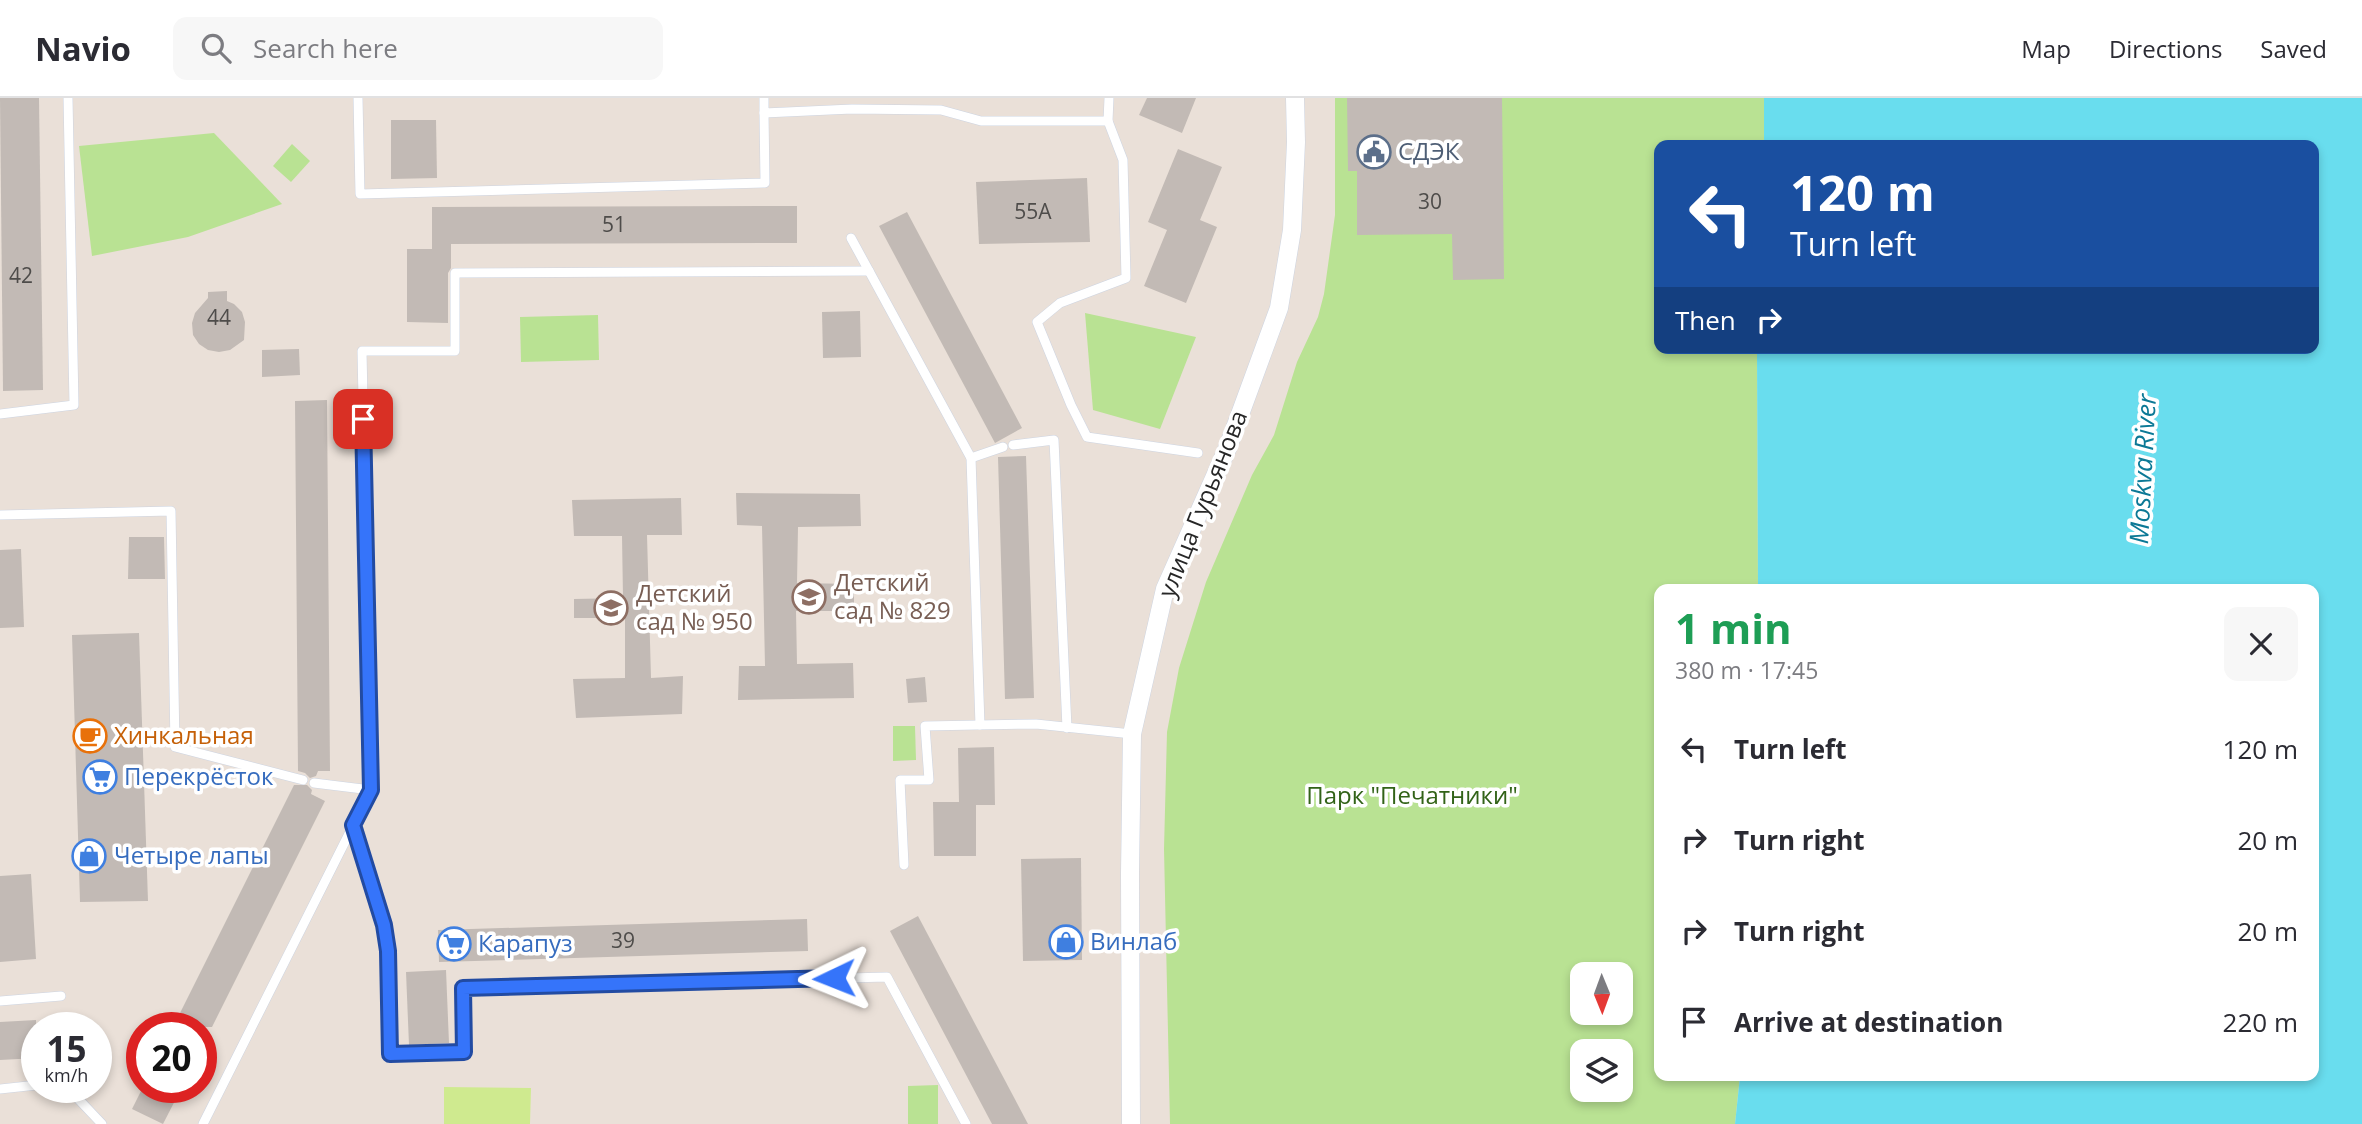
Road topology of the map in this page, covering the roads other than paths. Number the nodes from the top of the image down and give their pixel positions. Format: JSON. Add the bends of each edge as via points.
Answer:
{"nodes":[{"id":1,"x":68,"y":98,"type":"edge"},
{"id":2,"x":358,"y":98,"type":"edge"},
{"id":3,"x":764,"y":98,"type":"edge"},
{"id":4,"x":853,"y":98,"type":"edge"},
{"id":5,"x":1109,"y":98,"type":"edge"},
{"id":6,"x":1295,"y":98,"type":"edge"},
{"id":7,"x":852,"y":109,"type":"junction"},
{"id":8,"x":764,"y":113,"type":"junction"},
{"id":9,"x":1108,"y":121,"type":"junction"},
{"id":10,"x":851,"y":238,"type":"dead end"},
{"id":11,"x":869,"y":271,"type":"junction"},
{"id":12,"x":0,"y":414,"type":"edge"},
{"id":13,"x":1198,"y":453,"type":"dead end"},
{"id":14,"x":971,"y":458,"type":"junction"},
{"id":15,"x":0,"y":515,"type":"edge"},
{"id":16,"x":980,"y":725,"type":"junction"},
{"id":17,"x":1067,"y":728,"type":"junction"},
{"id":18,"x":1132,"y":734,"type":"junction"},
{"id":19,"x":303,"y":780,"type":"dead end"},
{"id":20,"x":314,"y":783,"type":"dead end"},
{"id":21,"x":371,"y":790,"type":"junction"},
{"id":22,"x":353,"y":825,"type":"junction"},
{"id":23,"x":904,"y":865,"type":"dead end"},
{"id":24,"x":61,"y":996,"type":"dead end"},
{"id":25,"x":0,"y":1001,"type":"edge"},
{"id":26,"x":21,"y":1087,"type":"edge"},
{"id":27,"x":0,"y":1089,"type":"edge"},
{"id":28,"x":82,"y":1103,"type":"edge"},
{"id":29,"x":102,"y":1124,"type":"edge"},
{"id":30,"x":202,"y":1124,"type":"edge"},
{"id":31,"x":966,"y":1124,"type":"edge"},
{"id":32,"x":1131,"y":1124,"type":"edge"}],
"edges":[{"from":1,"to":12,"type":"lane","via":[[74,405]]},
{"from":2,"to":8,"type":"lane","via":[[360,194],[765,183]]},
{"from":3,"to":8,"type":"lane"},
{"from":4,"to":7,"type":"lane"},
{"from":5,"to":9,"type":"lane"},
{"from":6,"to":18,"type":"street","name":"улица Гурьянова","via":[[1292,230],[1279,308],[1228,447],[1165,589]]},
{"from":7,"to":8,"type":"lane"},
{"from":7,"to":9,"type":"lane","via":[[941,110],[981,121]]},
{"from":9,"to":13,"type":"lane","via":[[1123,160],[1126,278],[1060,303],[1037,322],[1087,437]]},
{"from":10,"to":11,"type":"lane"},
{"from":11,"to":14,"type":"lane"},
{"from":11,"to":21,"type":"lane","via":[[455,273],[455,351],[362,351]]},
{"from":14,"to":16,"type":"lane"},
{"from":14,"to":17,"type":"lane","via":[[1008,446],[1054,440]]},
{"from":15,"to":19,"type":"lane","via":[[171,511],[176,747]]},
{"from":16,"to":17,"type":"lane"},
{"from":16,"to":23,"type":"lane","via":[[926,726],[929,780],[900,780]]},
{"from":17,"to":18,"type":"lane"},
{"from":18,"to":32,"type":"street","name":"улица Гурьянова"},
{"from":20,"to":21,"type":"lane"},
{"from":21,"to":22,"type":"lane"},
{"from":22,"to":30,"type":"lane"},
{"from":22,"to":31,"type":"lane","via":[[384,925],[390,1054],[464,1052],[463,988],[887,977]]},
{"from":24,"to":25,"type":"lane"},
{"from":26,"to":27,"type":"lane"},
{"from":28,"to":29,"type":"lane"}]}
